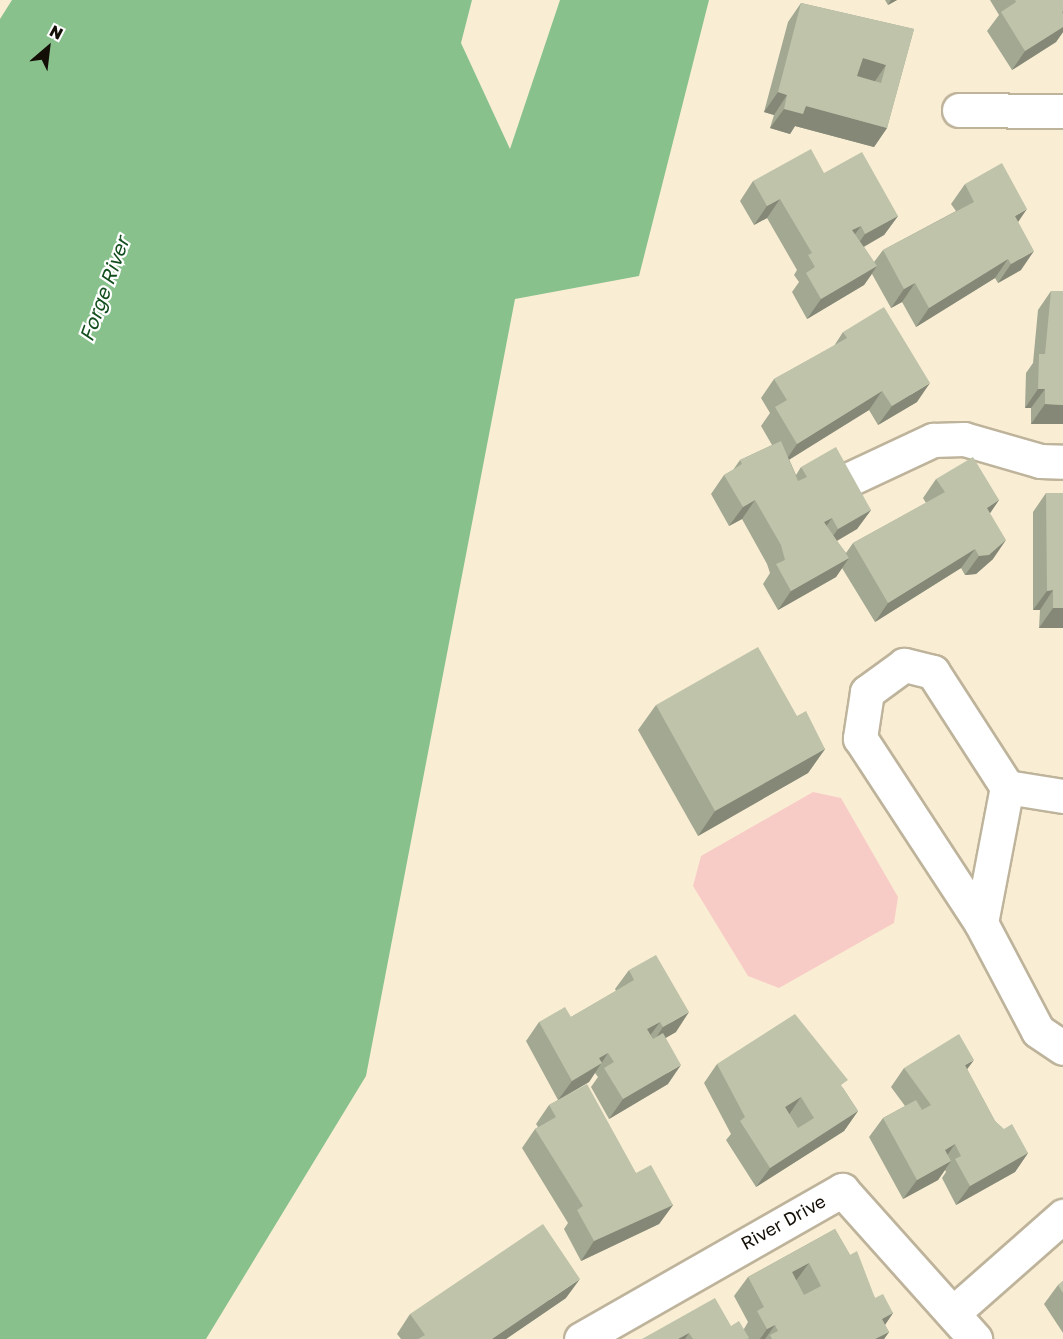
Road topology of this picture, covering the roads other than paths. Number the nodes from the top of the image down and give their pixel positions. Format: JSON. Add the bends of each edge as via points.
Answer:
{"nodes":[{"id":1,"x":960,"y":110,"type":"dead end"},
{"id":2,"x":1063,"y":111,"type":"edge"},
{"id":3,"x":1063,"y":462,"type":"edge"},
{"id":4,"x":841,"y":483,"type":"edge"},
{"id":5,"x":1007,"y":787,"type":"junction"},
{"id":6,"x":1063,"y":796,"type":"edge"},
{"id":7,"x":981,"y":923,"type":"junction"},
{"id":8,"x":1063,"y":1048,"type":"edge"},
{"id":9,"x":1063,"y":1216,"type":"edge"},
{"id":10,"x":953,"y":1313,"type":"junction"},
{"id":11,"x":581,"y":1339,"type":"edge"},
{"id":12,"x":975,"y":1339,"type":"edge"}],
"edges":[{"from":1,"to":2,"type":"street"},
{"from":3,"to":4,"type":"street","via":[[1040,461],[964,439],[933,440]]},
{"from":5,"to":6,"type":"street"},
{"from":5,"to":7,"type":"street"},
{"from":5,"to":7,"type":"street","via":[[933,672],[904,665],[867,692],[860,738]]},
{"from":7,"to":8,"type":"street","via":[[1038,1031]]},
{"from":9,"to":10,"type":"street"},
{"from":10,"to":11,"type":"street","name":"River Drive","via":[[842,1190]]},
{"from":10,"to":12,"type":"street","name":"River Drive"}]}
